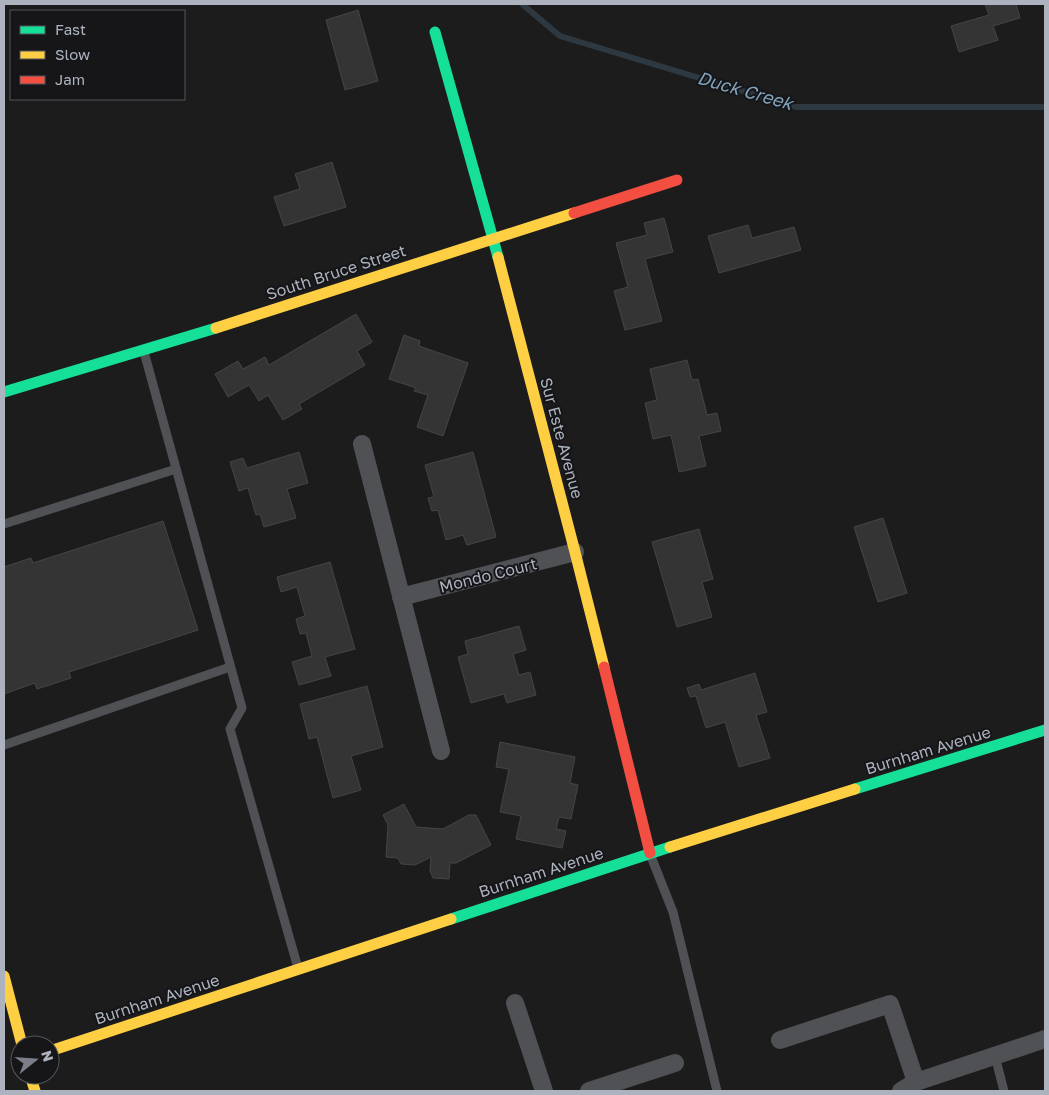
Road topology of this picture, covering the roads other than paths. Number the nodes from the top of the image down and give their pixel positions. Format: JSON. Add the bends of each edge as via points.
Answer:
{"nodes":[{"id":1,"x":435,"y":32,"type":"dead end"},
{"id":2,"x":677,"y":180,"type":"dead end"},
{"id":3,"x":493,"y":239,"type":"junction"},
{"id":4,"x":143,"y":349,"type":"junction"},
{"id":5,"x":4,"y":392,"type":"edge"},
{"id":6,"x":362,"y":444,"type":"dead end"},
{"id":7,"x":176,"y":469,"type":"junction"},
{"id":8,"x":4,"y":524,"type":"edge"},
{"id":9,"x":575,"y":552,"type":"junction"},
{"id":10,"x":401,"y":597,"type":"junction"},
{"id":11,"x":230,"y":667,"type":"junction"},
{"id":12,"x":1045,"y":730,"type":"edge"},
{"id":13,"x":4,"y":745,"type":"edge"},
{"id":14,"x":441,"y":751,"type":"dead end"},
{"id":15,"x":650,"y":853,"type":"junction"},
{"id":16,"x":299,"y":970,"type":"junction"},
{"id":17,"x":4,"y":976,"type":"edge"},
{"id":18,"x":515,"y":1003,"type":"dead end"},
{"id":19,"x":19,"y":1035,"type":"edge"},
{"id":20,"x":1045,"y":1039,"type":"edge"},
{"id":21,"x":780,"y":1040,"type":"dead end"},
{"id":22,"x":60,"y":1048,"type":"edge"},
{"id":23,"x":995,"y":1056,"type":"junction"},
{"id":24,"x":675,"y":1063,"type":"dead end"},
{"id":25,"x":908,"y":1087,"type":"edge"},
{"id":26,"x":544,"y":1091,"type":"edge"},
{"id":27,"x":588,"y":1091,"type":"edge"},
{"id":28,"x":717,"y":1091,"type":"edge"},
{"id":29,"x":1004,"y":1091,"type":"edge"}],
"edges":[{"from":1,"to":3,"type":"street","name":"Sur Este Avenue"},
{"from":2,"to":3,"type":"street","name":"South Bruce Street"},
{"from":3,"to":4,"type":"street","name":"South Bruce Street"},
{"from":3,"to":9,"type":"street","name":"Sur Este Avenue"},
{"from":4,"to":5,"type":"street","name":"South Bruce Street"},
{"from":4,"to":7,"type":"lane"},
{"from":6,"to":10,"type":"street"},
{"from":7,"to":8,"type":"lane"},
{"from":7,"to":11,"type":"lane"},
{"from":9,"to":10,"type":"street","name":"Mondo Court"},
{"from":9,"to":15,"type":"street","name":"Sur Este Avenue"},
{"from":10,"to":14,"type":"street"},
{"from":11,"to":13,"type":"lane"},
{"from":11,"to":16,"type":"lane","via":[[242,708],[230,729]]},
{"from":12,"to":15,"type":"street","name":"Burnham Avenue"},
{"from":15,"to":16,"type":"street","name":"Burnham Avenue"},
{"from":15,"to":28,"type":"lane","via":[[673,912]]},
{"from":16,"to":22,"type":"street","name":"Burnham Avenue"},
{"from":17,"to":19,"type":"street"},
{"from":18,"to":26,"type":"street"},
{"from":20,"to":23,"type":"street"},
{"from":21,"to":25,"type":"street","via":[[890,1004]]},
{"from":23,"to":25,"type":"street"},
{"from":23,"to":29,"type":"lane"},
{"from":24,"to":27,"type":"street"}]}
